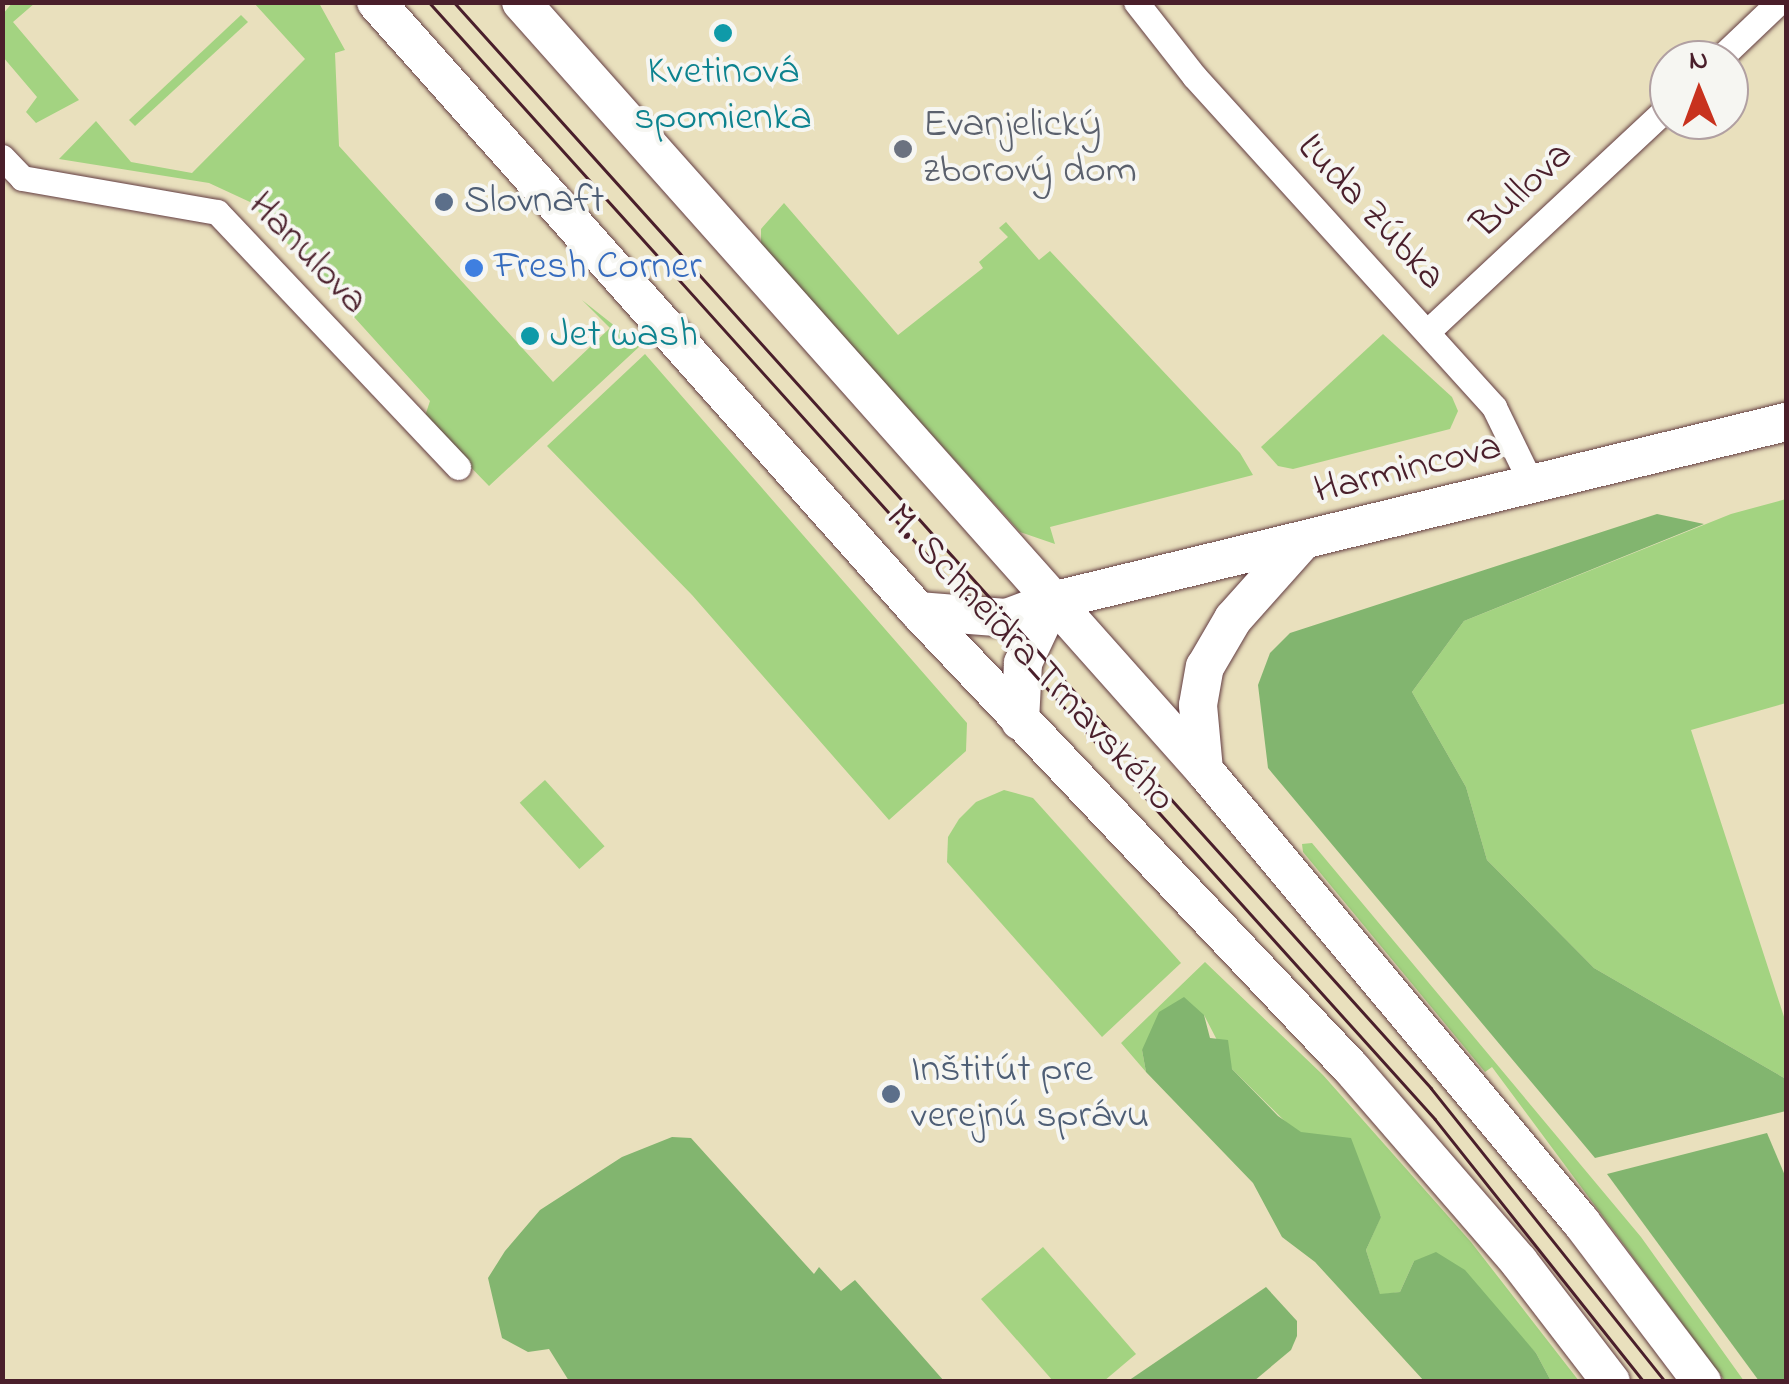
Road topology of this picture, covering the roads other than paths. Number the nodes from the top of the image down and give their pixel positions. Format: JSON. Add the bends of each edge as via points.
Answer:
{"nodes":[{"id":1,"x":376,"y":2,"type":"edge"},
{"id":2,"x":521,"y":2,"type":"edge"},
{"id":3,"x":1136,"y":2,"type":"edge"},
{"id":4,"x":1779,"y":2,"type":"edge"},
{"id":5,"x":1739,"y":40,"type":"edge"},
{"id":6,"x":1649,"y":125,"type":"edge"},
{"id":7,"x":2,"y":156,"type":"edge"},
{"id":8,"x":1428,"y":332,"type":"junction"},
{"id":9,"x":1786,"y":422,"type":"edge"},
{"id":10,"x":458,"y":467,"type":"dead end"},
{"id":11,"x":1532,"y":484,"type":"junction"},
{"id":12,"x":1300,"y":544,"type":"junction"},
{"id":13,"x":1052,"y":601,"type":"junction"},
{"id":14,"x":918,"y":610,"type":"junction"},
{"id":15,"x":1020,"y":721,"type":"junction"},
{"id":16,"x":1204,"y":770,"type":"junction"},
{"id":17,"x":1611,"y":1382,"type":"edge"},
{"id":18,"x":1702,"y":1382,"type":"edge"}],
"edges":[{"from":1,"to":14,"type":"main road","name":"M. Schneidra Trnavského"},
{"from":2,"to":13,"type":"main road","name":"M. Schneidra Trnavského"},
{"from":3,"to":8,"type":"street","name":"Ľuda Zúbka","via":[[1194,76]]},
{"from":4,"to":5,"type":"street"},
{"from":6,"to":8,"type":"street","name":"Bullova"},
{"from":7,"to":10,"type":"street","name":"Hanulova","via":[[22,178],[217,212]]},
{"from":8,"to":11,"type":"street","name":"Ľuda Zúbka","via":[[1494,408]]},
{"from":9,"to":11,"type":"main road","name":"Harmincova"},
{"from":11,"to":12,"type":"main road","name":"Harmincova"},
{"from":12,"to":13,"type":"main road","name":"Harmincova"},
{"from":12,"to":16,"type":"main road","via":[[1232,619],[1205,667],[1198,705]]},
{"from":13,"to":14,"type":"main road","name":"Harmincova","via":[[1006,618]]},
{"from":13,"to":15,"type":"main road","via":[[1023,663]]},
{"from":13,"to":16,"type":"main road","name":"M. Schneidra Trnavského"},
{"from":14,"to":15,"type":"main road","name":"M. Schneidra Trnavského"},
{"from":15,"to":17,"type":"main road","name":"M. Schneidra Trnavského","via":[[1391,1113]]},
{"from":16,"to":18,"type":"main road","name":"M. Schneidra Trnavského","via":[[1581,1222]]}]}
